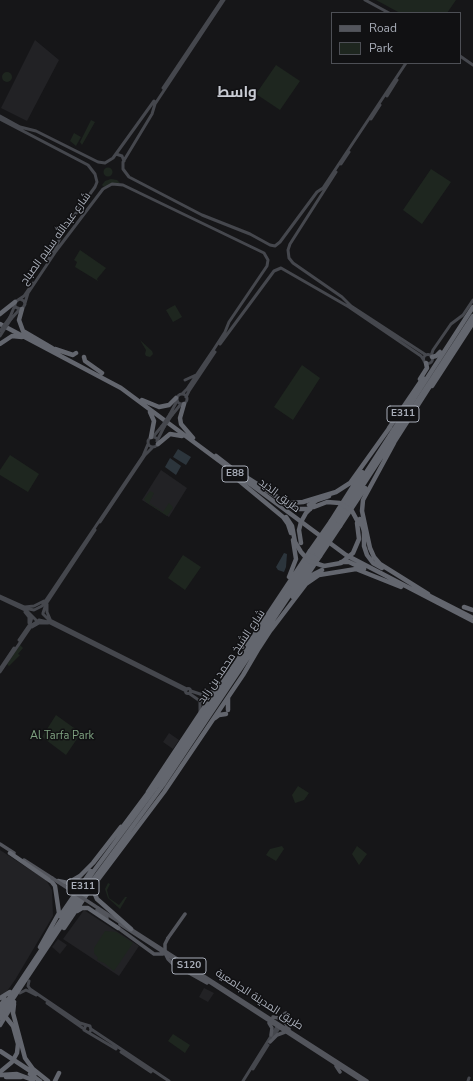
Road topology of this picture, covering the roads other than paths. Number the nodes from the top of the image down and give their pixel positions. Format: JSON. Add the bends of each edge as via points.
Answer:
{"nodes":[{"id":1,"x":223,"y":0,"type":"edge"},
{"id":2,"x":365,"y":0,"type":"edge"},
{"id":3,"x":387,"y":12,"type":"edge"},
{"id":4,"x":461,"y":57,"type":"edge"},
{"id":5,"x":406,"y":64,"type":"edge"},
{"id":6,"x":407,"y":64,"type":"edge"},
{"id":7,"x":473,"y":65,"type":"edge"},
{"id":8,"x":153,"y":104,"type":"junction"},
{"id":9,"x":0,"y":118,"type":"edge"},
{"id":10,"x":116,"y":154,"type":"junction"},
{"id":11,"x":124,"y":161,"type":"junction"},
{"id":12,"x":97,"y":182,"type":"junction"},
{"id":13,"x":106,"y":187,"type":"junction"},
{"id":14,"x":323,"y":189,"type":"junction"},
{"id":15,"x":153,"y":190,"type":"junction"},
{"id":16,"x":148,"y":197,"type":"junction"},
{"id":17,"x":200,"y":213,"type":"junction"},
{"id":18,"x":196,"y":219,"type":"junction"},
{"id":19,"x":283,"y":239,"type":"junction"},
{"id":20,"x":290,"y":244,"type":"junction"},
{"id":21,"x":57,"y":249,"type":"junction"},
{"id":22,"x":41,"y":274,"type":"junction"},
{"id":23,"x":43,"y":278,"type":"dead end"},
{"id":24,"x":36,"y":282,"type":"junction"},
{"id":25,"x":40,"y":282,"type":"dead end"},
{"id":26,"x":24,"y":289,"type":"dead end"},
{"id":27,"x":26,"y":292,"type":"junction"},
{"id":28,"x":20,"y":299,"type":"junction"},
{"id":29,"x":473,"y":300,"type":"edge"},
{"id":30,"x":25,"y":303,"type":"junction"},
{"id":31,"x":15,"y":304,"type":"junction"},
{"id":32,"x":473,"y":307,"type":"edge"},
{"id":33,"x":21,"y":309,"type":"junction"},
{"id":34,"x":0,"y":314,"type":"edge"},
{"id":35,"x":473,"y":316,"type":"edge"},
{"id":36,"x":10,"y":318,"type":"junction"},
{"id":37,"x":0,"y":323,"type":"edge"},
{"id":38,"x":473,"y":323,"type":"edge"},
{"id":39,"x":0,"y":332,"type":"edge"},
{"id":40,"x":0,"y":336,"type":"edge"},
{"id":41,"x":452,"y":339,"type":"junction"},
{"id":42,"x":0,"y":344,"type":"edge"},
{"id":43,"x":405,"y":345,"type":"junction"},
{"id":44,"x":410,"y":345,"type":"junction"},
{"id":45,"x":53,"y":349,"type":"junction"},
{"id":46,"x":76,"y":353,"type":"dead end"},
{"id":47,"x":429,"y":356,"type":"junction"},
{"id":48,"x":84,"y":357,"type":"dead end"},
{"id":49,"x":425,"y":361,"type":"junction"},
{"id":50,"x":438,"y":364,"type":"junction"},
{"id":51,"x":102,"y":373,"type":"junction"},
{"id":52,"x":198,"y":375,"type":"junction"},
{"id":53,"x":203,"y":376,"type":"dead end"},
{"id":54,"x":185,"y":380,"type":"dead end"},
{"id":55,"x":200,"y":380,"type":"dead end"},
{"id":56,"x":185,"y":385,"type":"dead end"},
{"id":57,"x":188,"y":388,"type":"junction"},
{"id":58,"x":414,"y":389,"type":"junction"},
{"id":59,"x":182,"y":394,"type":"junction"},
{"id":60,"x":186,"y":397,"type":"junction"},
{"id":61,"x":176,"y":399,"type":"junction"},
{"id":62,"x":141,"y":401,"type":"junction"},
{"id":63,"x":182,"y":404,"type":"junction"},
{"id":64,"x":418,"y":405,"type":"junction"},
{"id":65,"x":171,"y":415,"type":"junction"},
{"id":66,"x":163,"y":427,"type":"junction"},
{"id":67,"x":390,"y":427,"type":"junction"},
{"id":68,"x":152,"y":437,"type":"junction"},
{"id":69,"x":192,"y":439,"type":"junction"},
{"id":70,"x":158,"y":442,"type":"junction"},
{"id":71,"x":394,"y":443,"type":"junction"},
{"id":72,"x":148,"y":444,"type":"junction"},
{"id":73,"x":199,"y":447,"type":"junction"},
{"id":74,"x":152,"y":448,"type":"junction"},
{"id":75,"x":138,"y":455,"type":"dead end"},
{"id":76,"x":143,"y":456,"type":"junction"},
{"id":77,"x":136,"y":458,"type":"dead end"},
{"id":78,"x":138,"y":462,"type":"junction"},
{"id":79,"x":362,"y":472,"type":"junction"},
{"id":80,"x":239,"y":473,"type":"junction"},
{"id":81,"x":236,"y":479,"type":"junction"},
{"id":82,"x":259,"y":486,"type":"junction"},
{"id":83,"x":367,"y":486,"type":"junction"},
{"id":84,"x":115,"y":497,"type":"junction"},
{"id":85,"x":113,"y":503,"type":"junction"},
{"id":86,"x":335,"y":523,"type":"junction"},
{"id":87,"x":90,"y":534,"type":"junction"},
{"id":88,"x":89,"y":540,"type":"junction"},
{"id":89,"x":315,"y":553,"type":"junction"},
{"id":90,"x":400,"y":577,"type":"junction"},
{"id":91,"x":291,"y":578,"type":"junction"},
{"id":92,"x":397,"y":585,"type":"junction"},
{"id":93,"x":0,"y":597,"type":"edge"},
{"id":94,"x":293,"y":597,"type":"junction"},
{"id":95,"x":49,"y":598,"type":"junction"},
{"id":96,"x":437,"y":601,"type":"junction"},
{"id":97,"x":466,"y":606,"type":"dead end"},
{"id":98,"x":22,"y":607,"type":"junction"},
{"id":99,"x":457,"y":609,"type":"junction"},
{"id":100,"x":35,"y":610,"type":"junction"},
{"id":101,"x":473,"y":610,"type":"edge"},
{"id":102,"x":43,"y":614,"type":"junction"},
{"id":103,"x":473,"y":614,"type":"edge"},
{"id":104,"x":32,"y":616,"type":"junction"},
{"id":105,"x":39,"y":620,"type":"junction"},
{"id":106,"x":472,"y":620,"type":"edge"},
{"id":107,"x":52,"y":622,"type":"junction"},
{"id":108,"x":260,"y":625,"type":"junction"},
{"id":109,"x":28,"y":629,"type":"junction"},
{"id":110,"x":271,"y":630,"type":"junction"},
{"id":111,"x":78,"y":637,"type":"junction"},
{"id":112,"x":83,"y":637,"type":"junction"},
{"id":113,"x":98,"y":647,"type":"junction"},
{"id":114,"x":105,"y":648,"type":"junction"},
{"id":115,"x":7,"y":658,"type":"junction"},
{"id":116,"x":5,"y":664,"type":"junction"},
{"id":117,"x":0,"y":669,"type":"edge"},
{"id":118,"x":230,"y":670,"type":"junction"},
{"id":119,"x":0,"y":672,"type":"edge"},
{"id":120,"x":154,"y":675,"type":"junction"},
{"id":121,"x":159,"y":676,"type":"junction"},
{"id":122,"x":218,"y":686,"type":"junction"},
{"id":123,"x":186,"y":690,"type":"junction"},
{"id":124,"x":190,"y":692,"type":"junction"},
{"id":125,"x":228,"y":692,"type":"junction"},
{"id":126,"x":203,"y":695,"type":"junction"},
{"id":127,"x":200,"y":700,"type":"junction"},
{"id":128,"x":209,"y":706,"type":"junction"},
{"id":129,"x":199,"y":714,"type":"junction"},
{"id":130,"x":207,"y":727,"type":"junction"},
{"id":131,"x":170,"y":766,"type":"junction"},
{"id":132,"x":142,"y":801,"type":"junction"},
{"id":133,"x":125,"y":823,"type":"junction"},
{"id":134,"x":0,"y":845,"type":"edge"},
{"id":135,"x":114,"y":851,"type":"junction"},
{"id":136,"x":10,"y":853,"type":"junction"},
{"id":137,"x":104,"y":873,"type":"junction"},
{"id":138,"x":51,"y":879,"type":"junction"},
{"id":139,"x":91,"y":889,"type":"junction"},
{"id":140,"x":97,"y":909,"type":"junction"},
{"id":141,"x":75,"y":912,"type":"junction"},
{"id":142,"x":185,"y":914,"type":"dead end"},
{"id":143,"x":118,"y":928,"type":"junction"},
{"id":144,"x":131,"y":929,"type":"junction"},
{"id":145,"x":136,"y":940,"type":"junction"},
{"id":146,"x":55,"y":942,"type":"junction"},
{"id":147,"x":151,"y":945,"type":"junction"},
{"id":148,"x":40,"y":947,"type":"junction"},
{"id":149,"x":163,"y":954,"type":"junction"},
{"id":150,"x":169,"y":957,"type":"junction"},
{"id":151,"x":41,"y":958,"type":"junction"},
{"id":152,"x":172,"y":964,"type":"junction"},
{"id":153,"x":29,"y":981,"type":"junction"},
{"id":154,"x":214,"y":985,"type":"junction"},
{"id":155,"x":10,"y":992,"type":"junction"},
{"id":156,"x":20,"y":993,"type":"junction"},
{"id":157,"x":34,"y":994,"type":"junction"},
{"id":158,"x":7,"y":996,"type":"junction"},
{"id":159,"x":40,"y":996,"type":"junction"},
{"id":160,"x":0,"y":998,"type":"edge"},
{"id":161,"x":236,"y":999,"type":"junction"},
{"id":162,"x":15,"y":1000,"type":"junction"},
{"id":163,"x":228,"y":1000,"type":"dead end"},
{"id":164,"x":0,"y":1002,"type":"edge"},
{"id":165,"x":0,"y":1006,"type":"edge"},
{"id":166,"x":246,"y":1006,"type":"junction"},
{"id":167,"x":0,"y":1011,"type":"edge"},
{"id":168,"x":247,"y":1012,"type":"dead end"},
{"id":169,"x":261,"y":1016,"type":"junction"},
{"id":170,"x":0,"y":1018,"type":"edge"},
{"id":171,"x":268,"y":1018,"type":"junction"},
{"id":172,"x":0,"y":1025,"type":"edge"},
{"id":173,"x":86,"y":1025,"type":"junction"},
{"id":174,"x":279,"y":1026,"type":"junction"},
{"id":175,"x":84,"y":1029,"type":"junction"},
{"id":176,"x":91,"y":1029,"type":"junction"},
{"id":177,"x":291,"y":1031,"type":"junction"},
{"id":178,"x":89,"y":1033,"type":"junction"},
{"id":179,"x":286,"y":1033,"type":"junction"},
{"id":180,"x":272,"y":1035,"type":"junction"},
{"id":181,"x":300,"y":1037,"type":"junction"},
{"id":182,"x":270,"y":1042,"type":"junction"},
{"id":183,"x":0,"y":1051,"type":"edge"},
{"id":184,"x":119,"y":1051,"type":"junction"},
{"id":185,"x":125,"y":1052,"type":"junction"},
{"id":186,"x":0,"y":1054,"type":"edge"},
{"id":187,"x":334,"y":1063,"type":"junction"},
{"id":188,"x":0,"y":1072,"type":"edge"},
{"id":189,"x":340,"y":1072,"type":"dead end"},
{"id":190,"x":59,"y":1073,"type":"dead end"},
{"id":191,"x":0,"y":1077,"type":"edge"},
{"id":192,"x":351,"y":1080,"type":"dead end"},
{"id":193,"x":32,"y":1081,"type":"edge"},
{"id":194,"x":40,"y":1081,"type":"edge"},
{"id":195,"x":46,"y":1081,"type":"edge"},
{"id":196,"x":55,"y":1081,"type":"edge"},
{"id":197,"x":166,"y":1081,"type":"edge"},
{"id":198,"x":169,"y":1081,"type":"edge"},
{"id":199,"x":244,"y":1081,"type":"edge"},
{"id":200,"x":362,"y":1081,"type":"edge"},
{"id":201,"x":367,"y":1081,"type":"edge"}],
"edges":[{"from":1,"to":8,"type":"main road"},
{"from":2,"to":3,"type":"main road"},
{"from":4,"to":7,"type":"main road"},
{"from":5,"to":14,"type":"main road"},
{"from":6,"to":14,"type":"main road"},
{"from":8,"to":10,"type":"main road"},
{"from":8,"to":11,"type":"main road","via":[[152,114]]},
{"from":9,"to":10,"type":"main road","via":[[36,130],[99,163],[109,162]]},
{"from":9,"to":12,"type":"main road","via":[[91,167]]},
{"from":10,"to":11,"type":"main road","via":[[121,155]]},
{"from":11,"to":15,"type":"main road","via":[[122,168],[125,174]]},
{"from":12,"to":13,"type":"main road"},
{"from":12,"to":21,"type":"main road","name":"شارع عبدالله سليم الصباح","via":[[63,232]]},
{"from":13,"to":16,"type":"main road","via":[[120,184]]},
{"from":13,"to":21,"type":"main road","name":"شارع عبدالله سليم الصباح"},
{"from":14,"to":19,"type":"main road","via":[[317,192]]},
{"from":14,"to":20,"type":"main road"},
{"from":15,"to":16,"type":"main road"},
{"from":15,"to":17,"type":"main road"},
{"from":16,"to":18,"type":"main road"},
{"from":17,"to":18,"type":"main road"},
{"from":17,"to":19,"type":"main road","via":[[270,246],[277,245]]},
{"from":18,"to":52,"type":"main road","via":[[264,253],[268,261]]},
{"from":19,"to":20,"type":"main road","via":[[288,240]]},
{"from":20,"to":44,"type":"main road","via":[[288,253],[293,262],[351,306]]},
{"from":21,"to":22,"type":"main road","name":"شارع عبدالله سليم الصباح"},
{"from":21,"to":27,"type":"main road","name":"شارع عبدالله سليم الصباح"},
{"from":22,"to":23,"type":"main road"},
{"from":22,"to":24,"type":"main road","name":"شارع عبدالله سليم الصباح"},
{"from":24,"to":25,"type":"main road"},
{"from":24,"to":30,"type":"main road","name":"شارع عبدالله سليم الصباح"},
{"from":26,"to":27,"type":"main road"},
{"from":27,"to":28,"type":"main road","name":"شارع عبدالله سليم الصباح"},
{"from":28,"to":30,"type":"main road"},
{"from":28,"to":31,"type":"main road","name":"شارع عبدالله سليم الصباح"},
{"from":29,"to":47,"type":"main road","via":[[462,316],[451,324]]},
{"from":30,"to":33,"type":"main road","name":"شارع عبدالله سليم الصباح"},
{"from":31,"to":33,"type":"main road"},
{"from":31,"to":34,"type":"highway"},
{"from":31,"to":36,"type":"main road"},
{"from":32,"to":41,"type":"highway","name":"شارع الشيخ محمد بن زايد","number":"E311"},
{"from":33,"to":36,"type":"main road","name":"شارع عبدالله سليم الصباح"},
{"from":33,"to":45,"type":"highway","via":[[19,320],[23,331]]},
{"from":35,"to":50,"type":"highway","name":"شارع الشيخ محمد بن زايد","number":"E311"},
{"from":36,"to":39,"type":"main road","bridge":true},
{"from":36,"to":40,"type":"main road","bridge":true},
{"from":37,"to":45,"type":"highway","name":"طريق الذيد","number":"E88"},
{"from":38,"to":64,"type":"highway"},
{"from":41,"to":47,"type":"highway","via":[[437,356]]},
{"from":41,"to":50,"type":"highway","name":"شارع الشيخ محمد بن زايد","number":"E311"},
{"from":42,"to":45,"type":"highway","via":[[10,337],[18,336]]},
{"from":43,"to":44,"type":"main road"},
{"from":43,"to":49,"type":"main road"},
{"from":43,"to":52,"type":"main road","via":[[348,306],[280,268],[275,270]]},
{"from":44,"to":47,"type":"main road"},
{"from":45,"to":46,"type":"highway","via":[[73,355]]},
{"from":45,"to":51,"type":"highway","name":"طريق الذيد","number":"E88"},
{"from":45,"to":62,"type":"highway","name":"طريق الذيد","number":"E88"},
{"from":47,"to":49,"type":"main road"},
{"from":47,"to":49,"type":"main road","via":[[431,362]]},
{"from":48,"to":51,"type":"highway","via":[[84,361]]},
{"from":49,"to":58,"type":"highway","via":[[426,369]]},
{"from":50,"to":58,"type":"highway"},
{"from":50,"to":64,"type":"highway","via":[[438,372]]},
{"from":50,"to":86,"type":"highway","name":"شارع الشيخ محمد بن زايد","number":"E311"},
{"from":51,"to":62,"type":"highway","name":"طريق الذيد","number":"E88"},
{"from":52,"to":53,"type":"main road"},
{"from":52,"to":54,"type":"main road"},
{"from":52,"to":55,"type":"main road"},
{"from":52,"to":57,"type":"main road"},
{"from":52,"to":60,"type":"main road"},
{"from":56,"to":57,"type":"main road"},
{"from":57,"to":59,"type":"main road"},
{"from":58,"to":67,"type":"highway"},
{"from":59,"to":60,"type":"main road"},
{"from":59,"to":61,"type":"main road"},
{"from":60,"to":63,"type":"main road"},
{"from":61,"to":62,"type":"highway","via":[[169,405],[159,407]]},
{"from":61,"to":63,"type":"main road"},
{"from":61,"to":65,"type":"main road"},
{"from":62,"to":68,"type":"highway","via":[[154,418]]},
{"from":62,"to":69,"type":"highway","name":"طريق الذيد","number":"E88"},
{"from":63,"to":65,"type":"main road"},
{"from":63,"to":69,"type":"highway","via":[[181,424]]},
{"from":64,"to":71,"type":"highway"},
{"from":65,"to":66,"type":"main road","bridge":true},
{"from":66,"to":68,"type":"main road"},
{"from":66,"to":70,"type":"main road"},
{"from":67,"to":79,"type":"highway"},
{"from":67,"to":82,"type":"highway","via":[[353,479],[340,490],[295,503],[283,500]]},
{"from":68,"to":70,"type":"main road"},
{"from":68,"to":72,"type":"main road"},
{"from":69,"to":70,"type":"highway","via":[[173,434]]},
{"from":69,"to":73,"type":"highway","name":"طريق الذيد","number":"E88"},
{"from":69,"to":80,"type":"highway","name":"طريق الذيد","number":"E88"},
{"from":70,"to":74,"type":"main road"},
{"from":71,"to":83,"type":"highway"},
{"from":71,"to":90,"type":"highway","via":[[365,493],[362,507],[372,554],[380,564]]},
{"from":72,"to":74,"type":"main road"},
{"from":72,"to":76,"type":"main road"},
{"from":73,"to":81,"type":"highway"},
{"from":73,"to":96,"type":"highway","name":"طريق الذيد","number":"E88","via":[[335,548]]},
{"from":74,"to":85,"type":"main road"},
{"from":75,"to":76,"type":"main road"},
{"from":76,"to":78,"type":"main road"},
{"from":77,"to":78,"type":"main road"},
{"from":78,"to":84,"type":"main road"},
{"from":79,"to":86,"type":"highway"},
{"from":79,"to":92,"type":"highway","bridge":true,"via":[[348,488],[317,500],[307,508],[299,519],[296,533],[300,547],[308,557],[320,563],[349,562]]},
{"from":80,"to":82,"type":"highway"},
{"from":80,"to":96,"type":"highway","name":"طريق الذيد","number":"E88","via":[[343,550]]},
{"from":81,"to":83,"type":"highway","bridge":true,"via":[[286,517],[293,528],[295,542],[301,552],[309,561],[324,566],[341,563],[353,553],[359,538],[356,506]]},
{"from":81,"to":108,"type":"highway","via":[[285,519],[290,527],[296,552],[293,570]]},
{"from":82,"to":94,"type":"highway","bridge":true,"via":[[290,508],[304,510],[327,502],[342,504],[354,514],[361,530],[359,546],[351,559],[340,567],[322,570],[309,577]]},
{"from":83,"to":86,"type":"highway"},
{"from":84,"to":85,"type":"main road"},
{"from":84,"to":87,"type":"main road"},
{"from":85,"to":88,"type":"main road"},
{"from":86,"to":89,"type":"highway","name":"شارع الشيخ محمد بن زايد","number":"E311","bridge":true},
{"from":86,"to":89,"type":"highway","bridge":true},
{"from":87,"to":88,"type":"main road"},
{"from":87,"to":95,"type":"main road"},
{"from":88,"to":95,"type":"main road"},
{"from":89,"to":91,"type":"highway"},
{"from":89,"to":94,"type":"highway"},
{"from":89,"to":125,"type":"highway","name":"شارع الشيخ محمد بن زايد","number":"E311"},
{"from":89,"to":128,"type":"highway","name":"شارع الشيخ محمد بن زايد","number":"E311"},
{"from":90,"to":91,"type":"highway","bridge":true,"via":[[378,567],[370,560],[364,549],[364,531],[359,517],[351,506],[340,501],[326,500],[313,505],[304,516],[300,530],[302,558]]},
{"from":90,"to":96,"type":"highway"},
{"from":91,"to":108,"type":"highway"},
{"from":92,"to":96,"type":"highway"},
{"from":92,"to":110,"type":"highway","via":[[356,569],[319,575],[306,584]]},
{"from":93,"to":98,"type":"main road"},
{"from":94,"to":110,"type":"highway"},
{"from":95,"to":98,"type":"main road","via":[[38,605]]},
{"from":95,"to":100,"type":"main road"},
{"from":95,"to":102,"type":"main road"},
{"from":95,"to":107,"type":"main road","via":[[46,610]]},
{"from":96,"to":99,"type":"highway","name":"طريق الذيد","number":"E88"},
{"from":96,"to":106,"type":"highway","name":"طريق الذيد","number":"E88"},
{"from":97,"to":101,"type":"highway"},
{"from":98,"to":100,"type":"main road"},
{"from":98,"to":104,"type":"main road"},
{"from":98,"to":109,"type":"main road","via":[[29,617]]},
{"from":99,"to":103,"type":"highway"},
{"from":99,"to":106,"type":"highway","name":"طريق الذيد","number":"E88"},
{"from":100,"to":102,"type":"main road"},
{"from":100,"to":104,"type":"main road"},
{"from":102,"to":105,"type":"main road"},
{"from":102,"to":107,"type":"main road"},
{"from":104,"to":105,"type":"main road"},
{"from":104,"to":109,"type":"main road"},
{"from":105,"to":107,"type":"main road"},
{"from":105,"to":109,"type":"main road"},
{"from":107,"to":109,"type":"main road","via":[[39,623]]},
{"from":107,"to":111,"type":"main road"},
{"from":107,"to":112,"type":"main road"},
{"from":108,"to":118,"type":"highway"},
{"from":109,"to":115,"type":"main road"},
{"from":109,"to":116,"type":"main road"},
{"from":110,"to":125,"type":"highway","via":[[257,654]]},
{"from":111,"to":112,"type":"main road"},
{"from":111,"to":113,"type":"main road"},
{"from":112,"to":114,"type":"main road"},
{"from":113,"to":114,"type":"main road"},
{"from":113,"to":120,"type":"main road"},
{"from":114,"to":121,"type":"main road"},
{"from":115,"to":116,"type":"main road"},
{"from":115,"to":117,"type":"main road"},
{"from":116,"to":119,"type":"main road"},
{"from":118,"to":122,"type":"highway"},
{"from":118,"to":128,"type":"highway"},
{"from":120,"to":121,"type":"main road"},
{"from":120,"to":123,"type":"main road"},
{"from":121,"to":123,"type":"main road"},
{"from":122,"to":126,"type":"main road","via":[[211,693]]},
{"from":122,"to":129,"type":"highway"},
{"from":123,"to":124,"type":"main road"},
{"from":124,"to":126,"type":"main road"},
{"from":124,"to":127,"type":"main road"},
{"from":125,"to":130,"type":"highway"},
{"from":125,"to":130,"type":"highway","via":[[227,712],[217,716]]},
{"from":125,"to":135,"type":"highway","name":"شارع الشيخ محمد بن زايد","number":"E311"},
{"from":126,"to":127,"type":"main road","via":[[206,700]]},
{"from":127,"to":129,"type":"main road"},
{"from":128,"to":131,"type":"highway","name":"شارع الشيخ محمد بن زايد","number":"E311"},
{"from":129,"to":132,"type":"highway"},
{"from":130,"to":137,"type":"highway","via":[[164,792]]},
{"from":131,"to":132,"type":"highway"},
{"from":131,"to":167,"type":"highway","name":"شارع الشيخ محمد بن زايد","number":"E311","via":[[89,878]]},
{"from":132,"to":133,"type":"highway"},
{"from":133,"to":138,"type":"highway","via":[[78,878],[65,884]]},
{"from":133,"to":148,"type":"highway"},
{"from":134,"to":136,"type":"main road","name":"طريق المدينة الجامعية","number":"S120"},
{"from":134,"to":138,"type":"main road","name":"طريق المدينة الجامعية","number":"S120"},
{"from":135,"to":139,"type":"highway"},
{"from":135,"to":151,"type":"highway","name":"شارع الشيخ محمد بن زايد","number":"E311"},
{"from":136,"to":138,"type":"main road","name":"طريق المدينة الجامعية","number":"S120"},
{"from":136,"to":148,"type":"highway","via":[[55,886],[59,913]]},
{"from":137,"to":139,"type":"highway"},
{"from":137,"to":144,"type":"highway","via":[[95,889],[95,897]]},
{"from":138,"to":140,"type":"main road","name":"طريق المدينة الجامعية","number":"S120","bridge":true},
{"from":139,"to":141,"type":"highway"},
{"from":140,"to":143,"type":"main road"},
{"from":140,"to":144,"type":"main road","name":"طريق المدينة الجامعية","number":"S120"},
{"from":140,"to":147,"type":"main road","name":"طريق المدينة الجامعية","number":"S120"},
{"from":141,"to":143,"type":"highway","via":[[88,908]]},
{"from":141,"to":146,"type":"highway"},
{"from":142,"to":152,"type":"main road","bridge":true,"via":[[165,944],[165,953]]},
{"from":143,"to":145,"type":"main road"},
{"from":144,"to":171,"type":"main road","name":"طريق المدينة الجامعية","number":"S120"},
{"from":145,"to":147,"type":"main road","via":[[144,945]]},
{"from":145,"to":149,"type":"main road","via":[[154,954]]},
{"from":146,"to":151,"type":"highway"},
{"from":146,"to":153,"type":"highway"},
{"from":147,"to":149,"type":"main road","name":"طريق المدينة الجامعية","number":"S120"},
{"from":148,"to":155,"type":"highway"},
{"from":149,"to":150,"type":"main road","name":"طريق المدينة الجامعية","number":"S120"},
{"from":150,"to":152,"type":"main road"},
{"from":150,"to":154,"type":"main road","name":"طريق المدينة الجامعية","number":"S120"},
{"from":151,"to":170,"type":"highway","name":"شارع الشيخ محمد بن زايد","number":"E311"},
{"from":152,"to":154,"type":"main road"},
{"from":153,"to":156,"type":"highway"},
{"from":153,"to":159,"type":"main road","via":[[29,988]]},
{"from":154,"to":161,"type":"main road","name":"طريق المدينة الجامعية","number":"S120"},
{"from":155,"to":158,"type":"highway"},
{"from":155,"to":160,"type":"highway"},
{"from":156,"to":157,"type":"main road","via":[[25,990]]},
{"from":156,"to":162,"type":"highway"},
{"from":157,"to":159,"type":"main road"},
{"from":157,"to":175,"type":"main road"},
{"from":158,"to":164,"type":"highway"},
{"from":158,"to":165,"type":"highway"},
{"from":159,"to":173,"type":"main road"},
{"from":161,"to":163,"type":"main road"},
{"from":161,"to":166,"type":"main road","name":"طريق المدينة الجامعية","number":"S120"},
{"from":162,"to":172,"type":"highway"},
{"from":162,"to":195,"type":"highway","via":[[13,1013],[25,1056],[31,1067]]},
{"from":166,"to":168,"type":"main road"},
{"from":166,"to":169,"type":"main road","name":"طريق المدينة الجامعية","number":"S120"},
{"from":167,"to":188,"type":"highway","bridge":true,"via":[[13,1026],[18,1046],[12,1062]]},
{"from":169,"to":171,"type":"main road","name":"طريق المدينة الجامعية","number":"S120"},
{"from":169,"to":174,"type":"main road"},
{"from":171,"to":174,"type":"main road","name":"طريق المدينة الجامعية"},
{"from":171,"to":177,"type":"main road","via":[[279,1018],[287,1014],[286,1024]]},
{"from":171,"to":180,"type":"main road"},
{"from":173,"to":175,"type":"main road"},
{"from":173,"to":176,"type":"main road"},
{"from":174,"to":177,"type":"main road","name":"طريق المدينة الجامعية"},
{"from":174,"to":179,"type":"main road","name":"طريق المدينة الجامعية"},
{"from":174,"to":180,"type":"main road"},
{"from":174,"to":181,"type":"main road"},
{"from":174,"to":182,"type":"main road"},
{"from":175,"to":178,"type":"main road"},
{"from":176,"to":178,"type":"main road"},
{"from":176,"to":185,"type":"main road"},
{"from":177,"to":181,"type":"main road","name":"طريق المدينة الجامعية"},
{"from":178,"to":184,"type":"main road"},
{"from":179,"to":182,"type":"main road","via":[[279,1034]]},
{"from":179,"to":187,"type":"main road","name":"طريق المدينة الجامعية"},
{"from":180,"to":199,"type":"main road"},
{"from":181,"to":201,"type":"main road","name":"طريق المدينة الجامعية"},
{"from":182,"to":199,"type":"main road"},
{"from":183,"to":195,"type":"highway"},
{"from":184,"to":185,"type":"main road"},
{"from":184,"to":197,"type":"main road"},
{"from":185,"to":198,"type":"main road"},
{"from":186,"to":194,"type":"highway"},
{"from":187,"to":189,"type":"main road"},
{"from":187,"to":200,"type":"main road","name":"طريق المدينة الجامعية"},
{"from":190,"to":196,"type":"highway"},
{"from":191,"to":193,"type":"highway"},
{"from":191,"to":193,"type":"highway","via":[[20,1074]]},
{"from":192,"to":200,"type":"main road"}]}
